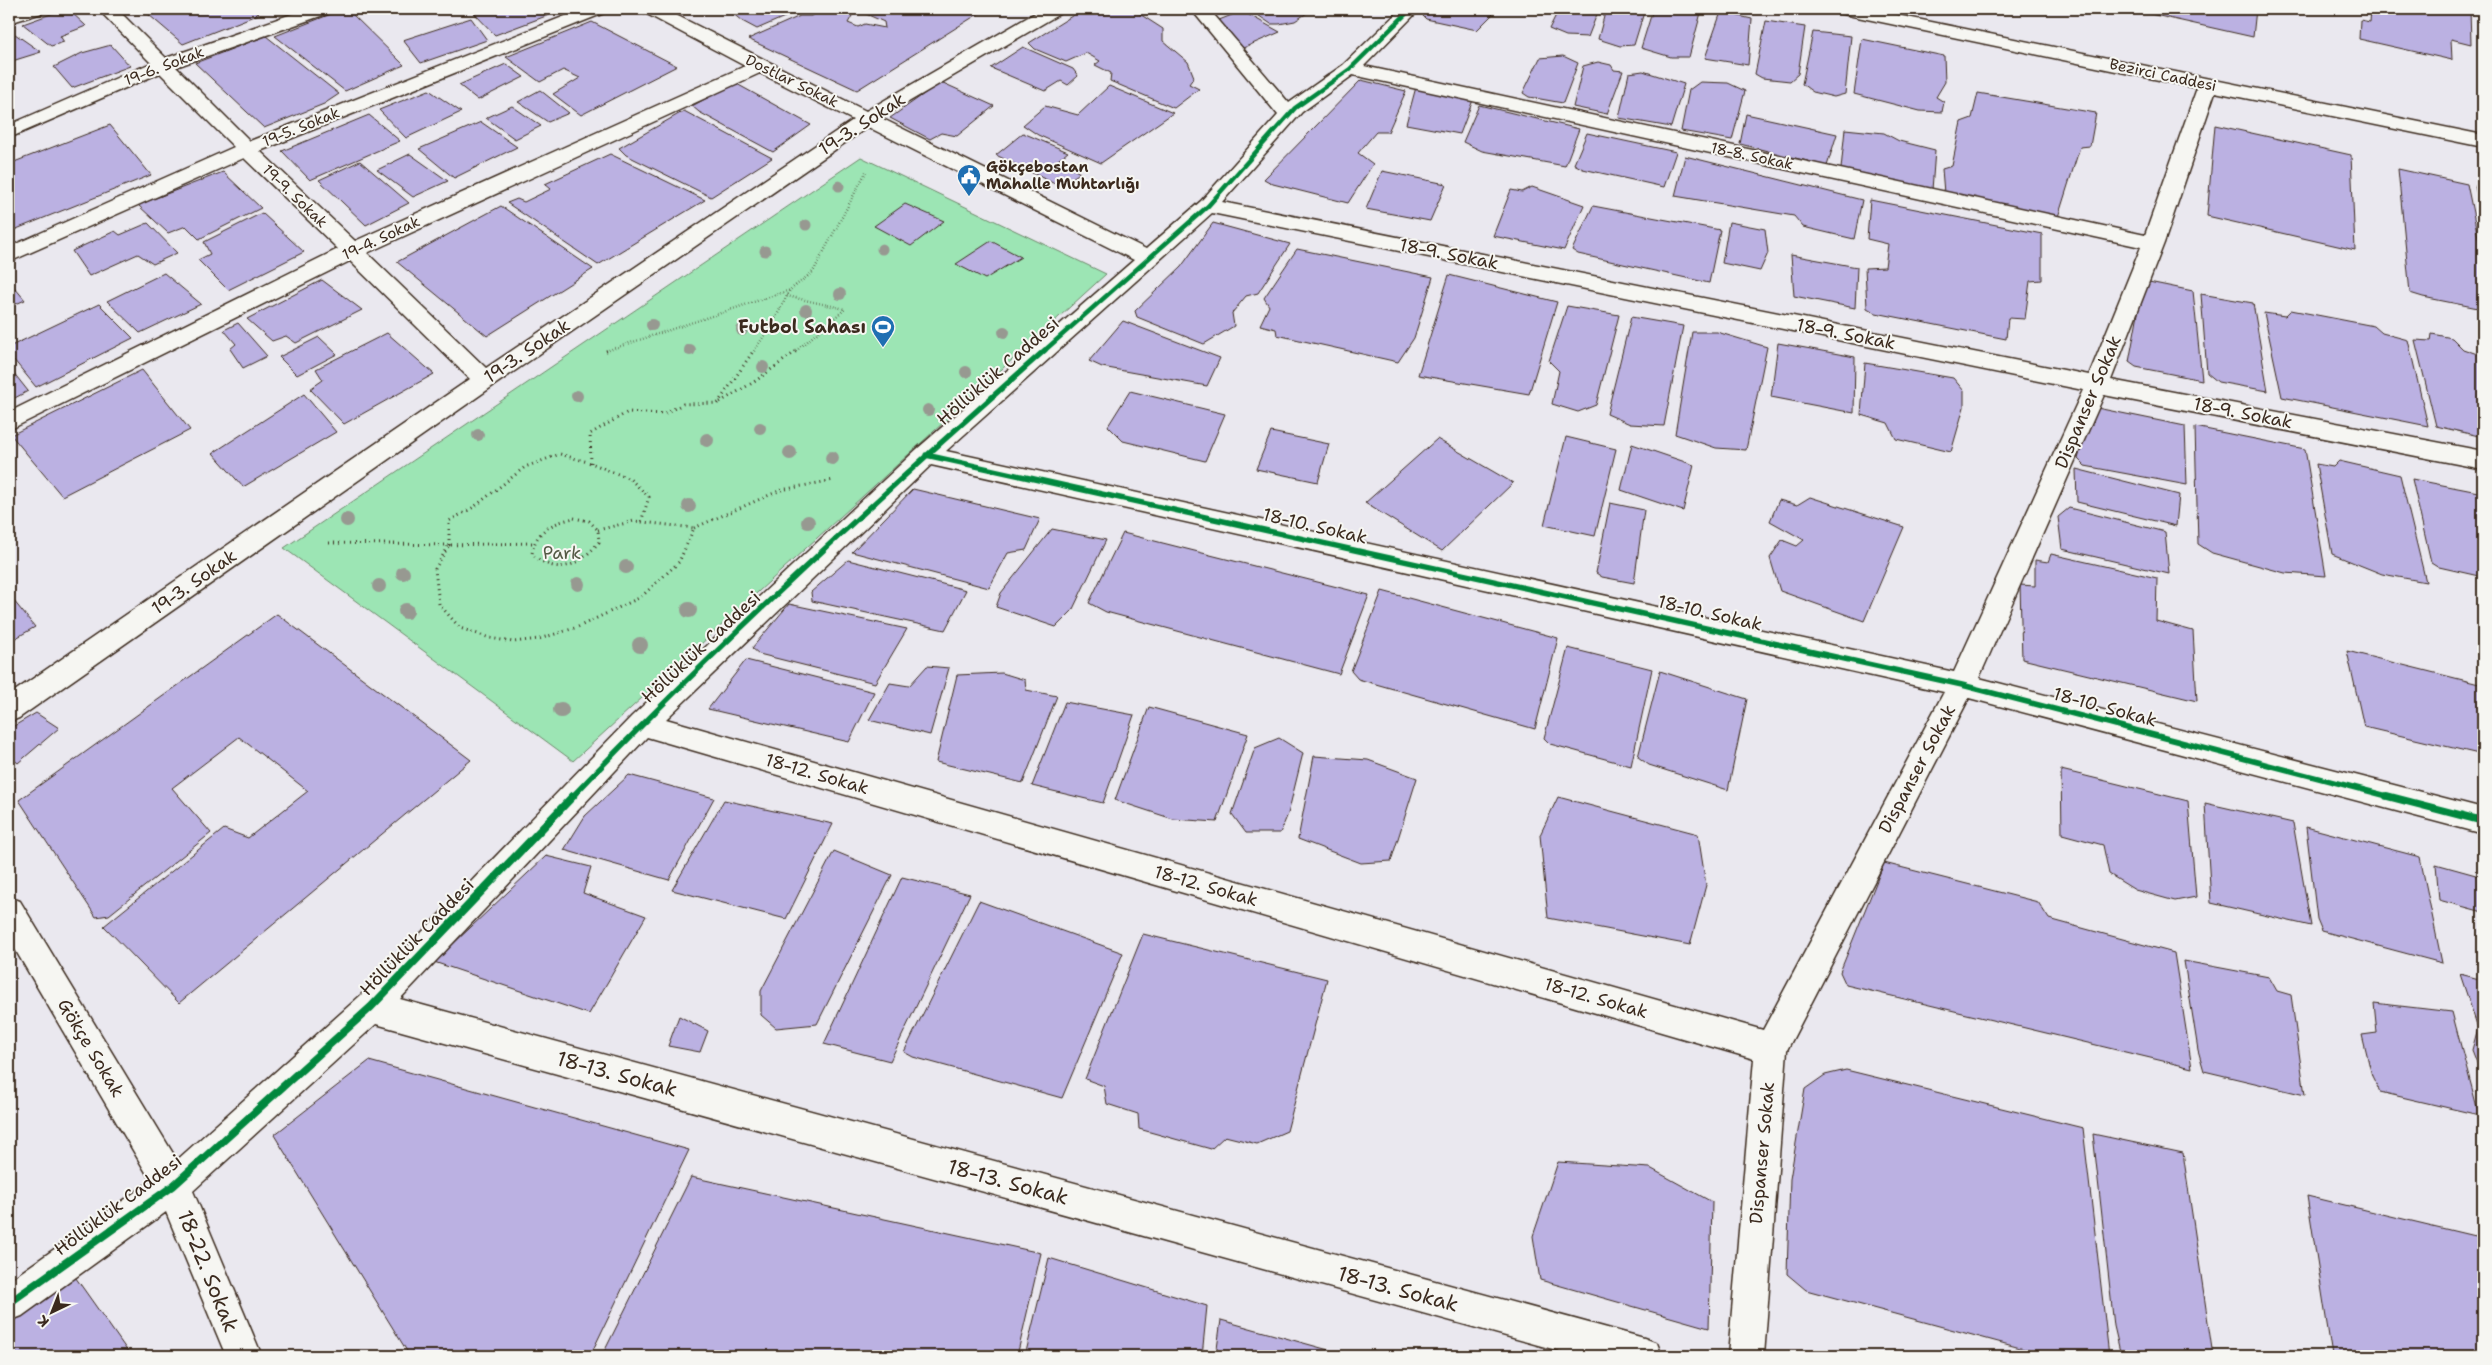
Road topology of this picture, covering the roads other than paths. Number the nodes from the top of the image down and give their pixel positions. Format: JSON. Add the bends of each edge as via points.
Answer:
{"nodes":[{"id":1,"x":36,"y":9,"type":"edge"},
{"id":2,"x":107,"y":9,"type":"edge"},
{"id":3,"x":323,"y":9,"type":"edge"},
{"id":4,"x":598,"y":9,"type":"edge"},
{"id":5,"x":650,"y":9,"type":"edge"},
{"id":6,"x":1055,"y":9,"type":"edge"},
{"id":7,"x":1200,"y":9,"type":"edge"},
{"id":8,"x":1411,"y":9,"type":"edge"},
{"id":9,"x":1843,"y":9,"type":"edge"},
{"id":10,"x":9,"y":18,"type":"edge"},
{"id":11,"x":163,"y":65,"type":"junction"},
{"id":12,"x":760,"y":66,"type":"junction"},
{"id":13,"x":1350,"y":69,"type":"junction"},
{"id":14,"x":2208,"y":85,"type":"junction"},
{"id":15,"x":1288,"y":116,"type":"junction"},
{"id":16,"x":868,"y":118,"type":"junction"},
{"id":17,"x":9,"y":132,"type":"edge"},
{"id":18,"x":2483,"y":141,"type":"edge"},
{"id":19,"x":247,"y":149,"type":"junction"},
{"id":20,"x":1208,"y":206,"type":"junction"},
{"id":21,"x":2153,"y":243,"type":"junction"},
{"id":22,"x":352,"y":251,"type":"junction"},
{"id":23,"x":9,"y":255,"type":"edge"},
{"id":24,"x":1149,"y":259,"type":"junction"},
{"id":25,"x":485,"y":380,"type":"junction"},
{"id":26,"x":2097,"y":385,"type":"junction"},
{"id":27,"x":9,"y":422,"type":"edge"},
{"id":28,"x":926,"y":454,"type":"junction"},
{"id":29,"x":2483,"y":460,"type":"edge"},
{"id":30,"x":1962,"y":685,"type":"junction"},
{"id":31,"x":9,"y":710,"type":"edge"},
{"id":32,"x":642,"y":724,"type":"junction"},
{"id":33,"x":2483,"y":821,"type":"edge"},
{"id":34,"x":9,"y":911,"type":"edge"},
{"id":35,"x":371,"y":1007,"type":"junction"},
{"id":36,"x":1771,"y":1048,"type":"junction"},
{"id":37,"x":173,"y":1186,"type":"junction"},
{"id":38,"x":9,"y":1303,"type":"edge"},
{"id":39,"x":244,"y":1356,"type":"edge"},
{"id":40,"x":1644,"y":1356,"type":"edge"},
{"id":41,"x":1746,"y":1356,"type":"edge"}],
"edges":[{"from":1,"to":10,"type":"street"},
{"from":2,"to":11,"type":"street","name":"19-9. Sokak"},
{"from":3,"to":11,"type":"street","name":"19-6. Sokak"},
{"from":4,"to":19,"type":"street","name":"19-5. Sokak"},
{"from":5,"to":12,"type":"street","name":"Dostlar Sokak"},
{"from":6,"to":16,"type":"street","name":"19-3. Sokak"},
{"from":7,"to":15,"type":"street"},
{"from":8,"to":13,"type":"street","name":"Höllüklük Caddesi"},
{"from":9,"to":14,"type":"street","name":"Bezirci Caddesi"},
{"from":11,"to":17,"type":"street","name":"19-6. Sokak"},
{"from":11,"to":19,"type":"street","name":"19-9. Sokak"},
{"from":12,"to":16,"type":"street","name":"Dostlar Sokak"},
{"from":12,"to":22,"type":"street","name":"19-4. Sokak"},
{"from":13,"to":15,"type":"street","name":"Höllüklük Caddesi"},
{"from":13,"to":21,"type":"street","name":"18-8. Sokak"},
{"from":14,"to":18,"type":"street","name":"Bezirci Caddesi"},
{"from":14,"to":21,"type":"street","name":"Dispanser Sokak"},
{"from":15,"to":20,"type":"street","name":"Höllüklük Caddesi"},
{"from":16,"to":24,"type":"street","name":"Dostlar Sokak"},
{"from":16,"to":25,"type":"street","name":"19-3. Sokak"},
{"from":19,"to":22,"type":"street","name":"19-9. Sokak"},
{"from":19,"to":23,"type":"street","name":"19-5. Sokak"},
{"from":20,"to":24,"type":"street","name":"Höllüklük Caddesi"},
{"from":20,"to":26,"type":"street","name":"18-9. Sokak"},
{"from":21,"to":26,"type":"street","name":"Dispanser Sokak"},
{"from":22,"to":25,"type":"street","name":"19-9. Sokak"},
{"from":22,"to":27,"type":"street","name":"19-4. Sokak"},
{"from":24,"to":28,"type":"street","name":"Höllüklük Caddesi"},
{"from":25,"to":31,"type":"street","name":"19-3. Sokak"},
{"from":26,"to":29,"type":"street","name":"18-9. Sokak"},
{"from":26,"to":30,"type":"street","name":"Dispanser Sokak"},
{"from":28,"to":30,"type":"street","name":"18-10. Sokak"},
{"from":28,"to":32,"type":"street","name":"Höllüklük Caddesi"},
{"from":30,"to":33,"type":"street","name":"18-10. Sokak"},
{"from":30,"to":36,"type":"street","name":"Dispanser Sokak"},
{"from":32,"to":35,"type":"street","name":"Höllüklük Caddesi"},
{"from":32,"to":36,"type":"street","name":"18-12. Sokak"},
{"from":34,"to":37,"type":"street","name":"Gökçe Sokak"},
{"from":35,"to":37,"type":"street","name":"Höllüklük Caddesi"},
{"from":35,"to":40,"type":"street","name":"18-13. Sokak"},
{"from":36,"to":41,"type":"street","name":"Dispanser Sokak"},
{"from":37,"to":38,"type":"street","name":"Höllüklük Caddesi"},
{"from":37,"to":39,"type":"street","name":"18-22. Sokak"}]}
